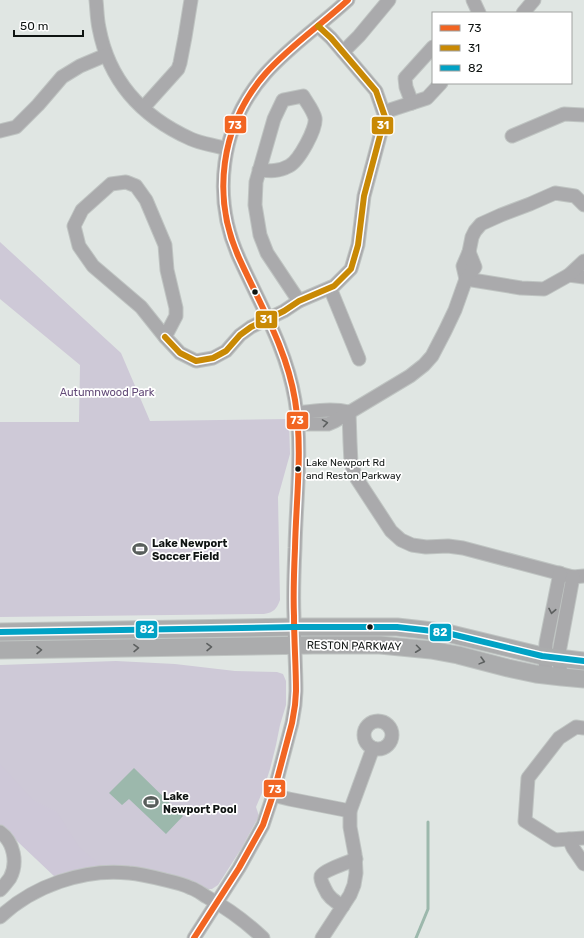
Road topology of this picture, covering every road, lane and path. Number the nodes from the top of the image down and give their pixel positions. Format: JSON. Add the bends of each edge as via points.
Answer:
{"nodes":[{"id":1,"x":96,"y":0,"type":"edge"},
{"id":2,"x":191,"y":0,"type":"edge"},
{"id":3,"x":348,"y":0,"type":"edge"},
{"id":4,"x":389,"y":0,"type":"edge"},
{"id":5,"x":473,"y":0,"type":"edge"},
{"id":6,"x":534,"y":0,"type":"edge"},
{"id":7,"x":479,"y":12,"type":"edge"},
{"id":8,"x":524,"y":12,"type":"edge"},
{"id":9,"x":318,"y":26,"type":"junction"},
{"id":10,"x":432,"y":48,"type":"edge"},
{"id":11,"x":342,"y":52,"type":"junction"},
{"id":12,"x":106,"y":55,"type":"junction"},
{"id":13,"x":440,"y":84,"type":"edge"},
{"id":14,"x":412,"y":103,"type":"junction"},
{"id":15,"x":143,"y":108,"type":"junction"},
{"id":16,"x":384,"y":112,"type":"junction"},
{"id":17,"x":584,"y":115,"type":"edge"},
{"id":18,"x":0,"y":131,"type":"edge"},
{"id":19,"x":512,"y":136,"type":"dead end"},
{"id":20,"x":226,"y":149,"type":"junction"},
{"id":21,"x":259,"y":170,"type":"junction"},
{"id":22,"x":584,"y":205,"type":"edge"},
{"id":23,"x":584,"y":261,"type":"edge"},
{"id":24,"x":569,"y":275,"type":"junction"},
{"id":25,"x":584,"y":278,"type":"edge"},
{"id":26,"x":466,"y":279,"type":"junction"},
{"id":27,"x":330,"y":288,"type":"junction"},
{"id":28,"x":300,"y":301,"type":"junction"},
{"id":29,"x":267,"y":319,"type":"junction"},
{"id":30,"x":165,"y":337,"type":"junction"},
{"id":31,"x":359,"y":358,"type":"dead end"},
{"id":32,"x":349,"y":412,"type":"junction"},
{"id":33,"x":297,"y":419,"type":"junction"},
{"id":34,"x":560,"y":573,"type":"junction"},
{"id":35,"x":579,"y":576,"type":"edge"},
{"id":36,"x":294,"y":627,"type":"junction"},
{"id":37,"x":0,"y":632,"type":"edge"},
{"id":38,"x":295,"y":646,"type":"junction"},
{"id":39,"x":0,"y":650,"type":"edge"},
{"id":40,"x":551,"y":657,"type":"junction"},
{"id":41,"x":584,"y":661,"type":"edge"},
{"id":42,"x":554,"y":676,"type":"junction"},
{"id":43,"x":584,"y":679,"type":"edge"},
{"id":44,"x":584,"y":728,"type":"edge"},
{"id":45,"x":373,"y":748,"type":"dead end"},
{"id":46,"x":273,"y":795,"type":"junction"},
{"id":47,"x":350,"y":811,"type":"junction"},
{"id":48,"x":0,"y":832,"type":"edge"},
{"id":49,"x":584,"y":838,"type":"edge"},
{"id":50,"x":569,"y":839,"type":"junction"},
{"id":51,"x":356,"y":859,"type":"junction"},
{"id":52,"x":584,"y":864,"type":"edge"},
{"id":53,"x":0,"y":890,"type":"edge"},
{"id":54,"x":216,"y":902,"type":"junction"},
{"id":55,"x":343,"y":906,"type":"junction"},
{"id":56,"x":2,"y":912,"type":"edge"},
{"id":57,"x":194,"y":938,"type":"edge"},
{"id":58,"x":263,"y":938,"type":"edge"},
{"id":59,"x":322,"y":938,"type":"edge"}],
"edges":[{"from":1,"to":12,"type":"street","via":[[99,28]]},
{"from":2,"to":15,"type":"street","via":[[178,69]]},
{"from":3,"to":9,"type":"street"},
{"from":4,"to":11,"type":"street"},
{"from":5,"to":7,"type":"street"},
{"from":6,"to":8,"type":"street"},
{"from":9,"to":11,"type":"street"},
{"from":9,"to":20,"type":"street","via":[[279,60],[254,88],[243,106]]},
{"from":10,"to":14,"type":"street","via":[[405,78]]},
{"from":11,"to":16,"type":"street","via":[[376,92]]},
{"from":12,"to":15,"type":"street","via":[[128,94]]},
{"from":12,"to":18,"type":"street","via":[[62,77],[16,127]]},
{"from":13,"to":14,"type":"street","via":[[427,98]]},
{"from":14,"to":16,"type":"street"},
{"from":15,"to":20,"type":"street","via":[[161,123],[193,140]]},
{"from":16,"to":27,"type":"street","via":[[386,117],[364,196],[358,245],[350,269]]},
{"from":17,"to":19,"type":"street","via":[[564,114]]},
{"from":20,"to":29,"type":"street","via":[[223,193],[227,222],[235,249]]},
{"from":21,"to":21,"type":"street","via":[[274,119],[283,100],[303,96],[311,107],[315,119],[301,155],[290,166],[275,171]]},
{"from":21,"to":28,"type":"street","via":[[255,205],[260,234],[267,253]]},
{"from":22,"to":26,"type":"street","via":[[575,196],[555,193],[481,224],[472,237],[469,252],[475,267]]},
{"from":23,"to":24,"type":"street"},
{"from":24,"to":25,"type":"street"},
{"from":24,"to":26,"type":"street","via":[[544,289]]},
{"from":26,"to":32,"type":"street","via":[[463,291],[432,356],[410,376]]},
{"from":27,"to":28,"type":"street"},
{"from":27,"to":31,"type":"street"},
{"from":28,"to":29,"type":"street"},
{"from":29,"to":30,"type":"street","via":[[251,327],[226,351],[213,358],[196,361],[180,353]]},
{"from":29,"to":33,"type":"street","via":[[282,350],[294,391]]},
{"from":30,"to":30,"type":"street","via":[[176,316],[166,270],[165,245],[146,200],[136,186],[126,182],[111,184],[82,210],[74,226],[79,246],[93,266],[141,308]]},
{"from":32,"to":33,"type":"street","via":[[308,411]]},
{"from":32,"to":34,"type":"street","via":[[353,469],[395,536],[412,545],[463,548]]},
{"from":33,"to":36,"type":"street","via":[[299,462],[294,548]]},
{"from":34,"to":35,"type":"street"},
{"from":34,"to":40,"type":"street","one_way":true,"via":[[546,643]]},
{"from":35,"to":40,"type":"street"},
{"from":36,"to":37,"type":"main road","name":"RESTON PARKWAY"},
{"from":36,"to":38,"type":"street"},
{"from":36,"to":40,"type":"main road","name":"RESTON PARKWAY","via":[[397,627],[424,630]]},
{"from":39,"to":38,"type":"main road","name":"RESTON PARKWAY","one_way":true},
{"from":38,"to":42,"type":"main road","name":"RESTON PARKWAY","one_way":true,"via":[[380,645],[418,648]]},
{"from":38,"to":46,"type":"street","via":[[295,705]]},
{"from":40,"to":41,"type":"main road","name":"RESTON PARKWAY"},
{"from":40,"to":42,"type":"street"},
{"from":42,"to":43,"type":"main road","name":"RESTON PARKWAY"},
{"from":44,"to":50,"type":"street","via":[[576,727],[559,738],[528,778],[526,821],[555,840]]},
{"from":45,"to":47,"type":"street"},
{"from":46,"to":47,"type":"street"},
{"from":46,"to":54,"type":"street","via":[[256,838]]},
{"from":47,"to":51,"type":"street"},
{"from":48,"to":53,"type":"street","via":[[10,843],[14,860],[10,877]]},
{"from":49,"to":50,"type":"street"},
{"from":50,"to":52,"type":"street"},
{"from":51,"to":55,"type":"street","via":[[354,884]]},
{"from":51,"to":55,"type":"street","via":[[341,864],[321,876],[326,892]]},
{"from":54,"to":56,"type":"street","via":[[182,884],[148,875],[107,872],[79,876],[48,886]]},
{"from":54,"to":57,"type":"street"},
{"from":54,"to":58,"type":"street"},
{"from":55,"to":59,"type":"street"}]}
